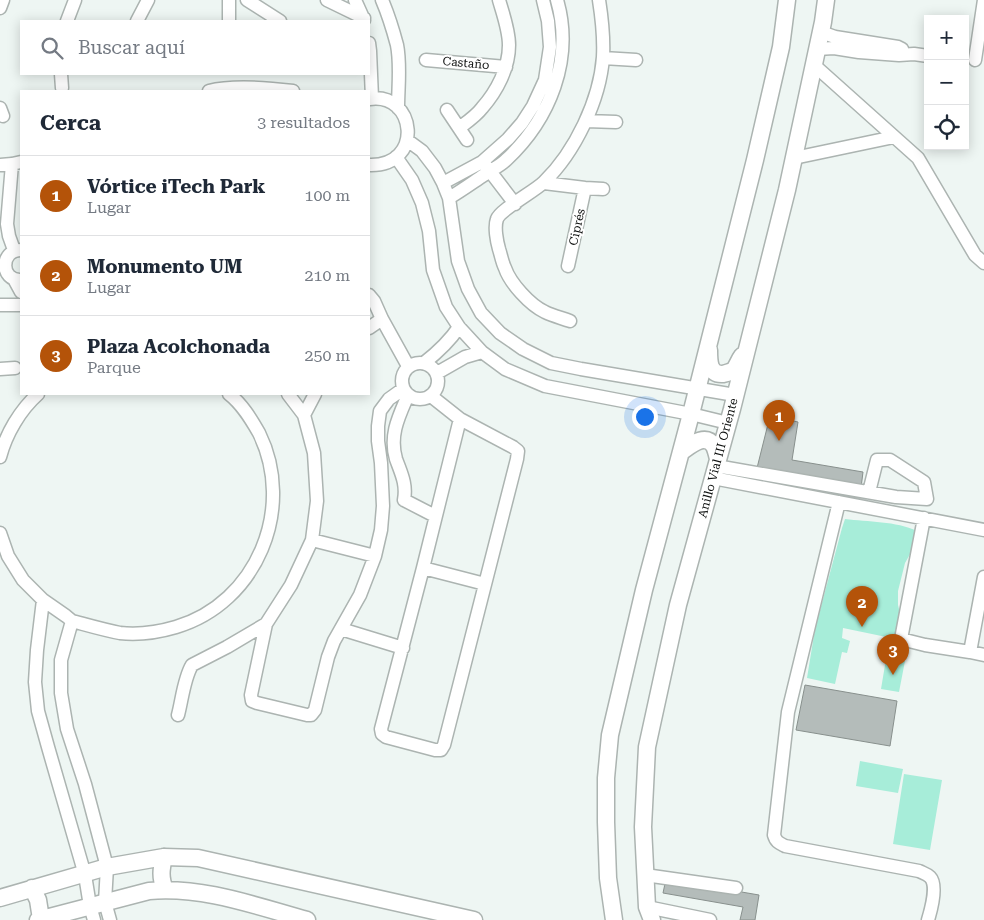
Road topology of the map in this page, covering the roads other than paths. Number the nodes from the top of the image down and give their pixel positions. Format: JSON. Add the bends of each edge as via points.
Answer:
{"nodes":[{"id":1,"x":4,"y":0,"type":"edge"},
{"id":2,"x":75,"y":0,"type":"edge"},
{"id":3,"x":148,"y":0,"type":"edge"},
{"id":4,"x":228,"y":0,"type":"edge"},
{"id":5,"x":247,"y":0,"type":"edge"},
{"id":6,"x":327,"y":0,"type":"edge"},
{"id":7,"x":355,"y":0,"type":"edge"},
{"id":8,"x":382,"y":0,"type":"edge"},
{"id":9,"x":494,"y":0,"type":"edge"},
{"id":10,"x":499,"y":0,"type":"edge"},
{"id":11,"x":543,"y":0,"type":"edge"},
{"id":12,"x":557,"y":0,"type":"edge"},
{"id":13,"x":599,"y":0,"type":"edge"},
{"id":14,"x":787,"y":0,"type":"edge"},
{"id":15,"x":826,"y":0,"type":"edge"},
{"id":16,"x":984,"y":0,"type":"edge"},
{"id":17,"x":0,"y":8,"type":"edge"},
{"id":18,"x":67,"y":20,"type":"edge"},
{"id":19,"x":138,"y":20,"type":"edge"},
{"id":20,"x":229,"y":20,"type":"edge"},
{"id":21,"x":278,"y":20,"type":"edge"},
{"id":22,"x":364,"y":20,"type":"edge"},
{"id":23,"x":821,"y":32,"type":"junction"},
{"id":24,"x":860,"y":47,"type":"junction"},
{"id":25,"x":817,"y":49,"type":"junction"},
{"id":26,"x":370,"y":51,"type":"edge"},
{"id":27,"x":924,"y":55,"type":"edge"},
{"id":28,"x":603,"y":58,"type":"junction"},
{"id":29,"x":975,"y":59,"type":"edge"},
{"id":30,"x":426,"y":60,"type":"dead end"},
{"id":31,"x":636,"y":60,"type":"dead end"},
{"id":32,"x":814,"y":65,"type":"junction"},
{"id":33,"x":506,"y":67,"type":"junction"},
{"id":34,"x":61,"y":75,"type":"edge"},
{"id":35,"x":370,"y":75,"type":"edge"},
{"id":36,"x":370,"y":75,"type":"edge"},
{"id":37,"x":62,"y":88,"type":"dead end"},
{"id":38,"x":214,"y":90,"type":"edge"},
{"id":39,"x":240,"y":90,"type":"edge"},
{"id":40,"x":283,"y":90,"type":"edge"},
{"id":41,"x":370,"y":90,"type":"edge"},
{"id":42,"x":370,"y":99,"type":"edge"},
{"id":43,"x":398,"y":108,"type":"junction"},
{"id":44,"x":447,"y":110,"type":"dead end"},
{"id":45,"x":586,"y":120,"type":"junction"},
{"id":46,"x":616,"y":122,"type":"dead end"},
{"id":47,"x":459,"y":128,"type":"junction"},
{"id":48,"x":894,"y":137,"type":"junction"},
{"id":49,"x":407,"y":140,"type":"junction"},
{"id":50,"x":467,"y":140,"type":"dead end"},
{"id":51,"x":396,"y":157,"type":"junction"},
{"id":52,"x":794,"y":158,"type":"junction"},
{"id":53,"x":11,"y":164,"type":"edge"},
{"id":54,"x":370,"y":165,"type":"edge"},
{"id":55,"x":486,"y":166,"type":"junction"},
{"id":56,"x":460,"y":175,"type":"junction"},
{"id":57,"x":544,"y":183,"type":"junction"},
{"id":58,"x":444,"y":184,"type":"junction"},
{"id":59,"x":467,"y":186,"type":"junction"},
{"id":60,"x":585,"y":188,"type":"junction"},
{"id":61,"x":603,"y":189,"type":"dead end"},
{"id":62,"x":449,"y":198,"type":"junction"},
{"id":63,"x":515,"y":204,"type":"junction"},
{"id":64,"x":18,"y":250,"type":"edge"},
{"id":65,"x":984,"y":263,"type":"edge"},
{"id":66,"x":568,"y":266,"type":"dead end"},
{"id":67,"x":19,"y":284,"type":"edge"},
{"id":68,"x":370,"y":296,"type":"edge"},
{"id":69,"x":0,"y":306,"type":"edge"},
{"id":70,"x":20,"y":306,"type":"edge"},
{"id":71,"x":382,"y":319,"type":"junction"},
{"id":72,"x":570,"y":321,"type":"dead end"},
{"id":73,"x":370,"y":327,"type":"edge"},
{"id":74,"x":459,"y":327,"type":"junction"},
{"id":75,"x":709,"y":338,"type":"junction"},
{"id":76,"x":748,"y":343,"type":"junction"},
{"id":77,"x":482,"y":352,"type":"junction"},
{"id":78,"x":424,"y":363,"type":"junction"},
{"id":79,"x":408,"y":366,"type":"junction"},
{"id":80,"x":15,"y":368,"type":"dead end"},
{"id":81,"x":0,"y":369,"type":"edge"},
{"id":82,"x":437,"y":373,"type":"junction"},
{"id":83,"x":697,"y":388,"type":"junction"},
{"id":84,"x":405,"y":392,"type":"junction"},
{"id":85,"x":37,"y":395,"type":"edge"},
{"id":86,"x":231,"y":395,"type":"edge"},
{"id":87,"x":289,"y":395,"type":"edge"},
{"id":88,"x":314,"y":395,"type":"edge"},
{"id":89,"x":735,"y":395,"type":"junction"},
{"id":90,"x":431,"y":396,"type":"junction"},
{"id":91,"x":691,"y":414,"type":"junction"},
{"id":92,"x":304,"y":415,"type":"junction"},
{"id":93,"x":460,"y":419,"type":"junction"},
{"id":94,"x":728,"y":423,"type":"junction"},
{"id":95,"x":680,"y":452,"type":"junction"},
{"id":96,"x":0,"y":457,"type":"edge"},
{"id":97,"x":716,"y":468,"type":"junction"},
{"id":98,"x":869,"y":492,"type":"junction"},
{"id":99,"x":404,"y":500,"type":"junction"},
{"id":100,"x":839,"y":502,"type":"junction"},
{"id":101,"x":383,"y":506,"type":"junction"},
{"id":102,"x":435,"y":516,"type":"junction"},
{"id":103,"x":924,"y":518,"type":"junction"},
{"id":104,"x":984,"y":530,"type":"edge"},
{"id":105,"x":0,"y":533,"type":"edge"},
{"id":106,"x":312,"y":540,"type":"junction"},
{"id":107,"x":374,"y":556,"type":"junction"},
{"id":108,"x":423,"y":568,"type":"junction"},
{"id":109,"x":984,"y":577,"type":"edge"},
{"id":110,"x":485,"y":584,"type":"junction"},
{"id":111,"x":43,"y":600,"type":"junction"},
{"id":112,"x":72,"y":621,"type":"junction"},
{"id":113,"x":266,"y":624,"type":"junction"},
{"id":114,"x":340,"y":629,"type":"junction"},
{"id":115,"x":402,"y":648,"type":"junction"},
{"id":116,"x":970,"y":652,"type":"junction"},
{"id":117,"x":984,"y":655,"type":"edge"},
{"id":118,"x":178,"y":715,"type":"dead end"},
{"id":119,"x":164,"y":857,"type":"junction"},
{"id":120,"x":107,"y":868,"type":"junction"},
{"id":121,"x":85,"y":875,"type":"junction"},
{"id":122,"x":646,"y":875,"type":"junction"},
{"id":123,"x":32,"y":888,"type":"junction"},
{"id":124,"x":736,"y":888,"type":"dead end"},
{"id":125,"x":165,"y":890,"type":"junction"},
{"id":126,"x":0,"y":898,"type":"edge"},
{"id":127,"x":96,"y":910,"type":"edge"},
{"id":128,"x":650,"y":914,"type":"edge"},
{"id":129,"x":40,"y":920,"type":"edge"},
{"id":130,"x":110,"y":920,"type":"edge"},
{"id":131,"x":306,"y":920,"type":"edge"},
{"id":132,"x":474,"y":920,"type":"edge"},
{"id":133,"x":614,"y":920,"type":"edge"},
{"id":134,"x":710,"y":920,"type":"edge"},
{"id":135,"x":928,"y":920,"type":"edge"}],
"edges":[{"from":1,"to":17,"type":"street"},
{"from":2,"to":18,"type":"street"},
{"from":3,"to":19,"type":"street"},
{"from":4,"to":20,"type":"street"},
{"from":5,"to":21,"type":"street"},
{"from":6,"to":22,"type":"street"},
{"from":7,"to":22,"type":"street"},
{"from":8,"to":43,"type":"street","via":[[397,46]]},
{"from":9,"to":10,"type":"street","name":"Castaño"},
{"from":10,"to":33,"type":"street","name":"Castaño","via":[[509,45]]},
{"from":11,"to":55,"type":"street","via":[[550,47],[545,80],[522,123]]},
{"from":12,"to":55,"type":"street","via":[[562,49],[553,93],[539,122],[505,161]]},
{"from":13,"to":28,"type":"street"},
{"from":14,"to":75,"type":"main road","via":[[779,56]]},
{"from":15,"to":23,"type":"main road","name":"Anillo Vial III Oriente"},
{"from":16,"to":29,"type":"street"},
{"from":23,"to":24,"type":"street"},
{"from":23,"to":25,"type":"main road","name":"Anillo Vial III Oriente"},
{"from":24,"to":25,"type":"street"},
{"from":24,"to":27,"type":"street","via":[[898,47]]},
{"from":25,"to":32,"type":"main road","name":"Anillo Vial III Oriente"},
{"from":26,"to":35,"type":"street"},
{"from":28,"to":31,"type":"street"},
{"from":28,"to":45,"type":"street","via":[[597,90]]},
{"from":30,"to":33,"type":"street","name":"Castaño"},
{"from":32,"to":48,"type":"street"},
{"from":32,"to":52,"type":"main road","name":"Anillo Vial III Oriente"},
{"from":33,"to":47,"type":"street","name":"Castaño","via":[[482,109]]},
{"from":34,"to":37,"type":"street"},
{"from":36,"to":41,"type":"street"},
{"from":38,"to":39,"type":"street"},
{"from":39,"to":40,"type":"street"},
{"from":42,"to":43,"type":"street","via":[[382,99]]},
{"from":43,"to":49,"type":"street","via":[[405,118]]},
{"from":44,"to":47,"type":"street"},
{"from":45,"to":46,"type":"street"},
{"from":45,"to":57,"type":"street","via":[[569,153]]},
{"from":47,"to":50,"type":"street"},
{"from":48,"to":52,"type":"street"},
{"from":48,"to":65,"type":"street","via":[[918,158],[976,255]]},
{"from":49,"to":51,"type":"street"},
{"from":49,"to":58,"type":"street","via":[[422,151]]},
{"from":51,"to":54,"type":"street"},
{"from":51,"to":74,"type":"street","via":[[412,180],[422,203],[433,270],[446,307]]},
{"from":52,"to":76,"type":"main road","name":"Anillo Vial III Oriente"},
{"from":53,"to":64,"type":"street","via":[[7,224],[9,236]]},
{"from":55,"to":56,"type":"street"},
{"from":55,"to":59,"type":"street"},
{"from":55,"to":63,"type":"street"},
{"from":56,"to":58,"type":"street"},
{"from":56,"to":59,"type":"street"},
{"from":57,"to":60,"type":"street"},
{"from":57,"to":63,"type":"street"},
{"from":58,"to":62,"type":"street"},
{"from":59,"to":62,"type":"street"},
{"from":60,"to":61,"type":"street"},
{"from":60,"to":66,"type":"street","name":"Ciprés"},
{"from":62,"to":83,"type":"street","via":[[458,261],[468,289],[481,313],[500,333],[551,363]]},
{"from":63,"to":72,"type":"street","via":[[497,219],[497,240],[505,269],[516,287],[532,302],[544,311]]},
{"from":64,"to":67,"type":"street","via":[[8,253],[2,266],[4,273]]},
{"from":68,"to":71,"type":"street"},
{"from":69,"to":70,"type":"street"},
{"from":71,"to":73,"type":"street"},
{"from":71,"to":79,"type":"street"},
{"from":74,"to":77,"type":"street"},
{"from":74,"to":78,"type":"street","via":[[450,340]]},
{"from":75,"to":76,"type":"main road","via":[[709,361],[714,372],[719,374],[735,369]]},
{"from":75,"to":83,"type":"main road"},
{"from":76,"to":89,"type":"main road","name":"Anillo Vial III Oriente"},
{"from":77,"to":82,"type":"street","via":[[465,357]]},
{"from":77,"to":91,"type":"street","via":[[505,369],[545,386]]},
{"from":78,"to":79,"type":"street"},
{"from":78,"to":82,"type":"street"},
{"from":79,"to":84,"type":"street","via":[[401,380]]},
{"from":80,"to":81,"type":"street"},
{"from":82,"to":90,"type":"street","via":[[436,390]]},
{"from":83,"to":89,"type":"street"},
{"from":83,"to":91,"type":"main road"},
{"from":84,"to":90,"type":"street","via":[[415,399]]},
{"from":84,"to":99,"type":"street","via":[[395,427],[394,444],[403,474]]},
{"from":84,"to":101,"type":"street","via":[[389,399],[380,412],[378,440]]},
{"from":85,"to":96,"type":"street","via":[[16,420]]},
{"from":86,"to":112,"type":"street","via":[[251,419],[264,444],[272,472],[274,500],[270,528],[260,554],[245,578],[226,599],[203,616],[177,627],[149,633],[120,633]]},
{"from":87,"to":92,"type":"street"},
{"from":88,"to":92,"type":"street"},
{"from":89,"to":94,"type":"main road","name":"Anillo Vial III Oriente"},
{"from":90,"to":93,"type":"street"},
{"from":91,"to":94,"type":"street"},
{"from":91,"to":95,"type":"main road"},
{"from":92,"to":106,"type":"street","via":[[314,452],[317,501]]},
{"from":93,"to":102,"type":"street"},
{"from":93,"to":110,"type":"street","via":[[518,452]]},
{"from":94,"to":97,"type":"main road","name":"Anillo Vial III Oriente"},
{"from":95,"to":97,"type":"main road","via":[[698,440],[707,440],[713,445]]},
{"from":95,"to":133,"type":"main road","via":[[610,735],[606,822],[608,878]]},
{"from":97,"to":98,"type":"street"},
{"from":97,"to":100,"type":"street"},
{"from":97,"to":122,"type":"main road","name":"Anillo Vial III Oriente","via":[[678,605],[647,747],[643,826]]},
{"from":98,"to":98,"type":"street","via":[[877,460],[890,460],[924,482],[927,499]]},
{"from":99,"to":101,"type":"street"},
{"from":99,"to":102,"type":"street"},
{"from":100,"to":103,"type":"street"},
{"from":100,"to":135,"type":"street","via":[[788,712],[775,840],[785,846],[919,871],[929,876],[934,889]]},
{"from":101,"to":107,"type":"street"},
{"from":102,"to":108,"type":"street"},
{"from":103,"to":104,"type":"street"},
{"from":103,"to":116,"type":"street","via":[[901,639]]},
{"from":105,"to":111,"type":"street","via":[[8,556],[23,580]]},
{"from":106,"to":107,"type":"street"},
{"from":106,"to":113,"type":"street","via":[[291,585]]},
{"from":107,"to":114,"type":"street","via":[[360,595]]},
{"from":108,"to":110,"type":"street"},
{"from":108,"to":115,"type":"street"},
{"from":109,"to":116,"type":"street"},
{"from":110,"to":115,"type":"street","via":[[441,750],[382,734]]},
{"from":111,"to":112,"type":"street"},
{"from":111,"to":121,"type":"street","via":[[35,682],[38,711]]},
{"from":112,"to":120,"type":"street","via":[[61,660],[61,693]]},
{"from":113,"to":114,"type":"street","via":[[252,701],[307,715],[312,715],[315,710],[328,657]]},
{"from":113,"to":118,"type":"street","via":[[192,664]]},
{"from":114,"to":115,"type":"street"},
{"from":116,"to":117,"type":"street"},
{"from":119,"to":120,"type":"main road"},
{"from":119,"to":125,"type":"main road","via":[[161,879]]},
{"from":119,"to":132,"type":"main road","via":[[198,858]]},
{"from":120,"to":121,"type":"main road"},
{"from":120,"to":127,"type":"street"},
{"from":121,"to":123,"type":"main road"},
{"from":121,"to":127,"type":"street"},
{"from":122,"to":124,"type":"street"},
{"from":122,"to":128,"type":"main road","name":"Anillo Vial III Oriente"},
{"from":123,"to":126,"type":"main road"},
{"from":123,"to":129,"type":"main road","via":[[38,900]]},
{"from":125,"to":127,"type":"main road","via":[[149,892]]},
{"from":125,"to":131,"type":"main road","via":[[237,901]]},
{"from":127,"to":129,"type":"main road"},
{"from":127,"to":130,"type":"street"},
{"from":128,"to":134,"type":"street"}]}
